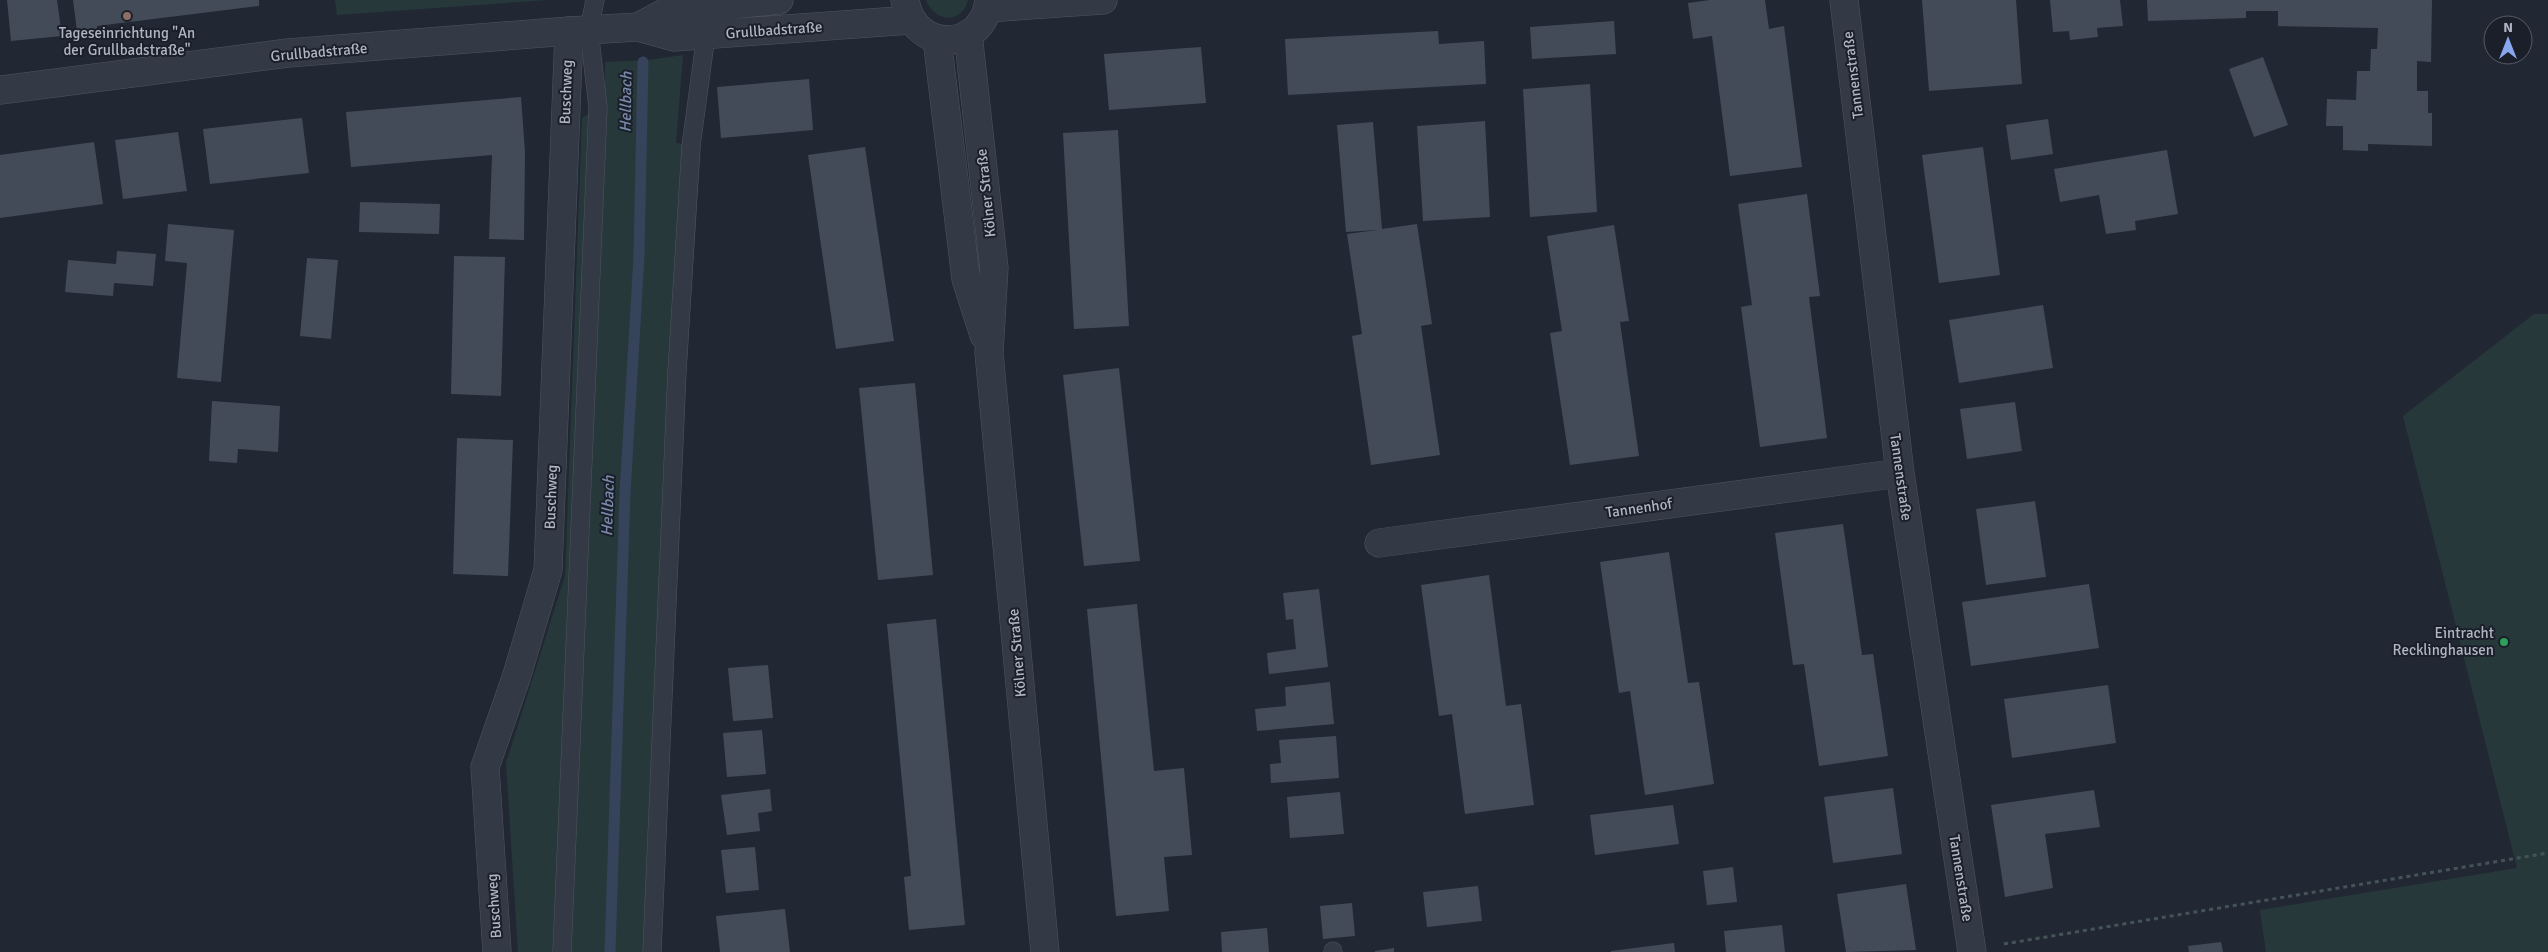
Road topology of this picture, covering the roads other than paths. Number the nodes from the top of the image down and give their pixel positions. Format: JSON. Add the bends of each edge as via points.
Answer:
{"nodes":[{"id":1,"x":595,"y":0,"type":"edge"},
{"id":2,"x":779,"y":0,"type":"edge"},
{"id":3,"x":1103,"y":0,"type":"edge"},
{"id":4,"x":1844,"y":0,"type":"edge"},
{"id":5,"x":699,"y":4,"type":"edge"},
{"id":6,"x":988,"y":4,"type":"edge"},
{"id":7,"x":908,"y":10,"type":"edge"},
{"id":8,"x":638,"y":27,"type":"junction"},
{"id":9,"x":579,"y":31,"type":"junction"},
{"id":10,"x":968,"y":34,"type":"junction"},
{"id":11,"x":706,"y":35,"type":"junction"},
{"id":12,"x":937,"y":39,"type":"junction"},
{"id":13,"x":0,"y":90,"type":"edge"},
{"id":14,"x":989,"y":353,"type":"junction"},
{"id":15,"x":1900,"y":474,"type":"junction"},
{"id":16,"x":1379,"y":543,"type":"dead end"},
{"id":17,"x":1971,"y":951,"type":"edge"},
{"id":18,"x":498,"y":952,"type":"edge"},
{"id":19,"x":562,"y":952,"type":"edge"},
{"id":20,"x":652,"y":952,"type":"edge"},
{"id":21,"x":1045,"y":952,"type":"edge"}],
"edges":[{"from":1,"to":9,"type":"lane"},
{"from":2,"to":5,"type":"street","name":"Grullbadstraße"},
{"from":3,"to":6,"type":"street"},
{"from":4,"to":15,"type":"street","name":"Tannenstraße"},
{"from":5,"to":8,"type":"street","name":"Grullbadstraße","via":[[668,11]]},
{"from":6,"to":10,"type":"street","via":[[977,28]]},
{"from":7,"to":11,"type":"street","name":"Grullbadstraße"},
{"from":7,"to":12,"type":"street","name":"Grullbadstraße","via":[[927,36]]},
{"from":8,"to":9,"type":"street","name":"Grullbadstraße"},
{"from":8,"to":11,"type":"street","name":"Grullbadstraße","via":[[674,37]]},
{"from":9,"to":13,"type":"street","name":"Grullbadstraße","via":[[288,54]]},
{"from":9,"to":18,"type":"street","name":"Buschweg","via":[[548,570],[485,767]]},
{"from":9,"to":19,"type":"lane","via":[[598,108]]},
{"from":10,"to":12,"type":"street","via":[[948,40]]},
{"from":10,"to":14,"type":"street","name":"Kölner Straße","via":[[994,268]]},
{"from":11,"to":20,"type":"lane","via":[[691,146],[678,362]]},
{"from":12,"to":14,"type":"street","name":"Kölner Straße","via":[[966,279]]},
{"from":14,"to":21,"type":"street","name":"Kölner Straße"},
{"from":15,"to":16,"type":"street","name":"Tannenhof"},
{"from":15,"to":17,"type":"street","name":"Tannenstraße"}]}
